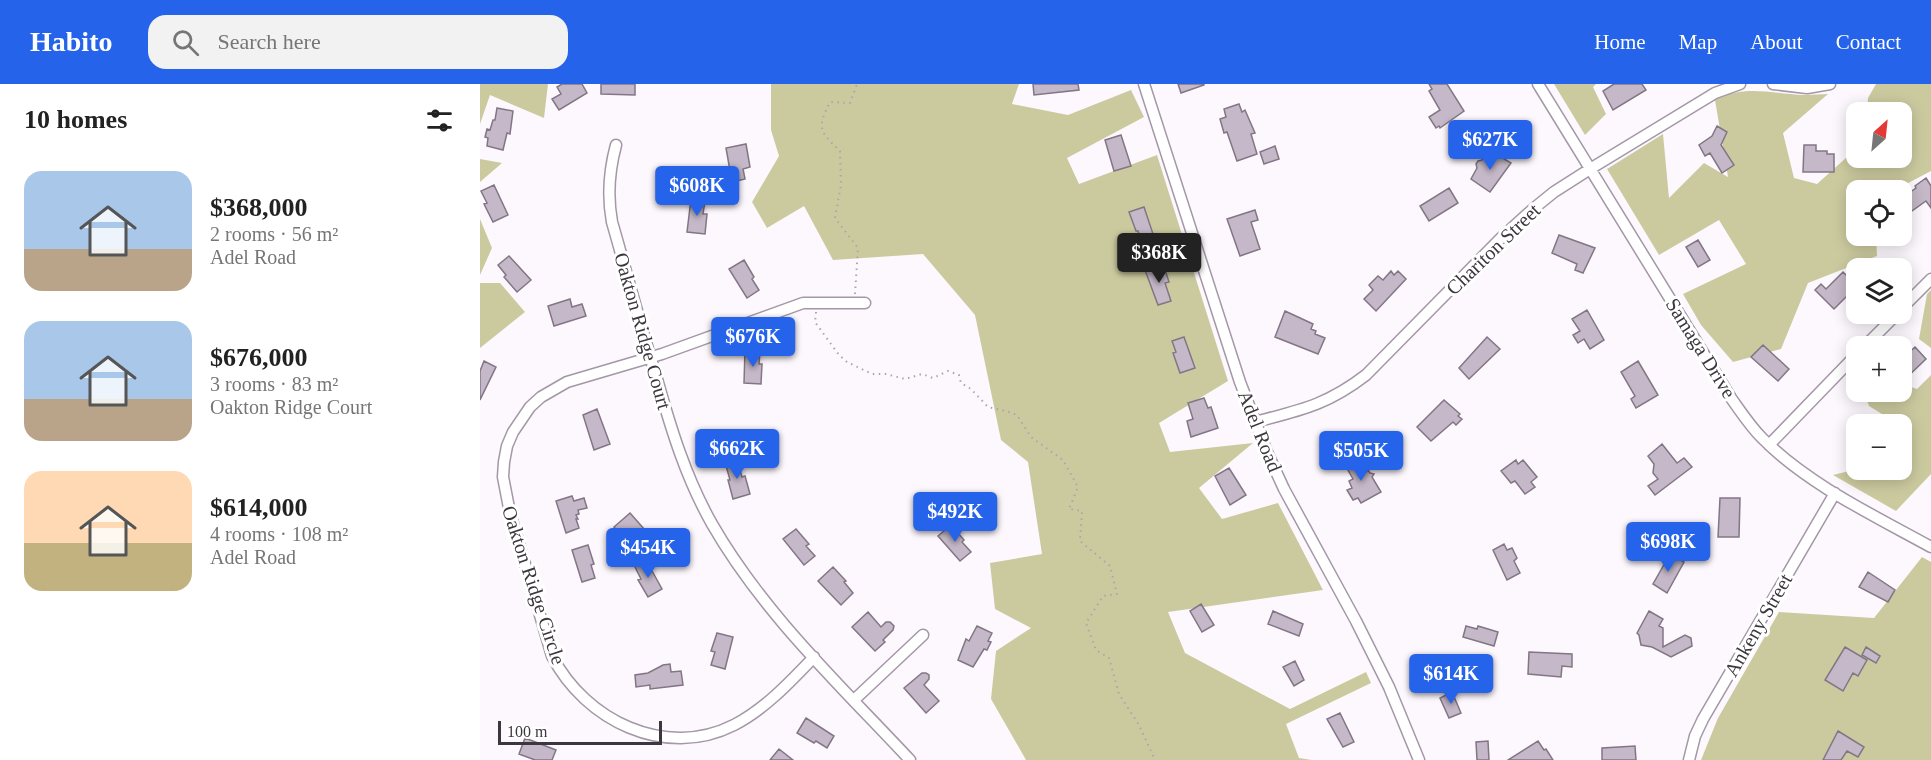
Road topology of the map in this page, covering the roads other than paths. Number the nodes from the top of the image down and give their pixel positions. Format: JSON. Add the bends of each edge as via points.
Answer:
{"nodes":[{"id":1,"x":1144,"y":84,"type":"edge"},
{"id":2,"x":1538,"y":84,"type":"edge"},
{"id":3,"x":1740,"y":84,"type":"edge"},
{"id":4,"x":1773,"y":84,"type":"edge"},
{"id":5,"x":1830,"y":84,"type":"edge"},
{"id":6,"x":1726,"y":86,"type":"edge"},
{"id":7,"x":616,"y":145,"type":"dead end"},
{"id":8,"x":1590,"y":169,"type":"junction"},
{"id":9,"x":1931,"y":279,"type":"edge"},
{"id":10,"x":1912,"y":298,"type":"edge"},
{"id":11,"x":860,"y":304,"type":"road end"},
{"id":12,"x":1887,"y":324,"type":"edge"},
{"id":13,"x":1874,"y":336,"type":"edge"},
{"id":14,"x":650,"y":358,"type":"junction"},
{"id":15,"x":1846,"y":365,"type":"edge"},
{"id":16,"x":1255,"y":422,"type":"junction"},
{"id":17,"x":1769,"y":445,"type":"junction"},
{"id":18,"x":1834,"y":493,"type":"junction"},
{"id":19,"x":1931,"y":547,"type":"edge"},
{"id":20,"x":923,"y":635,"type":"dead end"},
{"id":21,"x":814,"y":657,"type":"junction"},
{"id":22,"x":854,"y":700,"type":"junction"},
{"id":23,"x":910,"y":760,"type":"edge"},
{"id":24,"x":1419,"y":760,"type":"edge"},
{"id":25,"x":1689,"y":760,"type":"edge"}],
"edges":[{"from":1,"to":16,"type":"street","name":"Adel Road"},
{"from":2,"to":8,"type":"street","name":"Samaga Drive"},
{"from":3,"to":6,"type":"street","name":"Chariton Street"},
{"from":4,"to":5,"type":"street","via":[[1807,88]]},
{"from":6,"to":8,"type":"street","name":"Chariton Street"},
{"from":7,"to":14,"type":"street","name":"Oakton Ridge Court","via":[[609,184],[610,210]]},
{"from":8,"to":16,"type":"street","name":"Chariton Street","via":[[1554,192],[1509,231],[1349,388],[1302,410]]},
{"from":8,"to":17,"type":"street","name":"Samaga Drive","via":[[1731,398]]},
{"from":9,"to":10,"type":"street"},
{"from":11,"to":14,"type":"street","name":"Oakton Ridge Circle","via":[[803,303]]},
{"from":12,"to":13,"type":"street"},
{"from":14,"to":21,"type":"street","name":"Oakton Ridge Court","via":[[684,465],[711,523],[760,595]]},
{"from":14,"to":21,"type":"street","name":"Oakton Ridge Circle","via":[[554,388],[520,418],[507,446],[503,477],[506,499],[545,636],[560,670],[584,699],[619,724],[656,735],[687,737],[715,732],[748,717]]},
{"from":15,"to":17,"type":"street"},
{"from":16,"to":24,"type":"street","name":"Adel Road","via":[[1284,489],[1389,687]]},
{"from":17,"to":18,"type":"street","name":"Samaga Drive"},
{"from":18,"to":19,"type":"street","name":"Samaga Drive"},
{"from":18,"to":25,"type":"street","name":"Ankeny Street","via":[[1703,719]]},
{"from":20,"to":22,"type":"street"},
{"from":21,"to":22,"type":"street","name":"Oakton Ridge Court"},
{"from":22,"to":23,"type":"street","name":"Oakton Ridge Court"}]}
